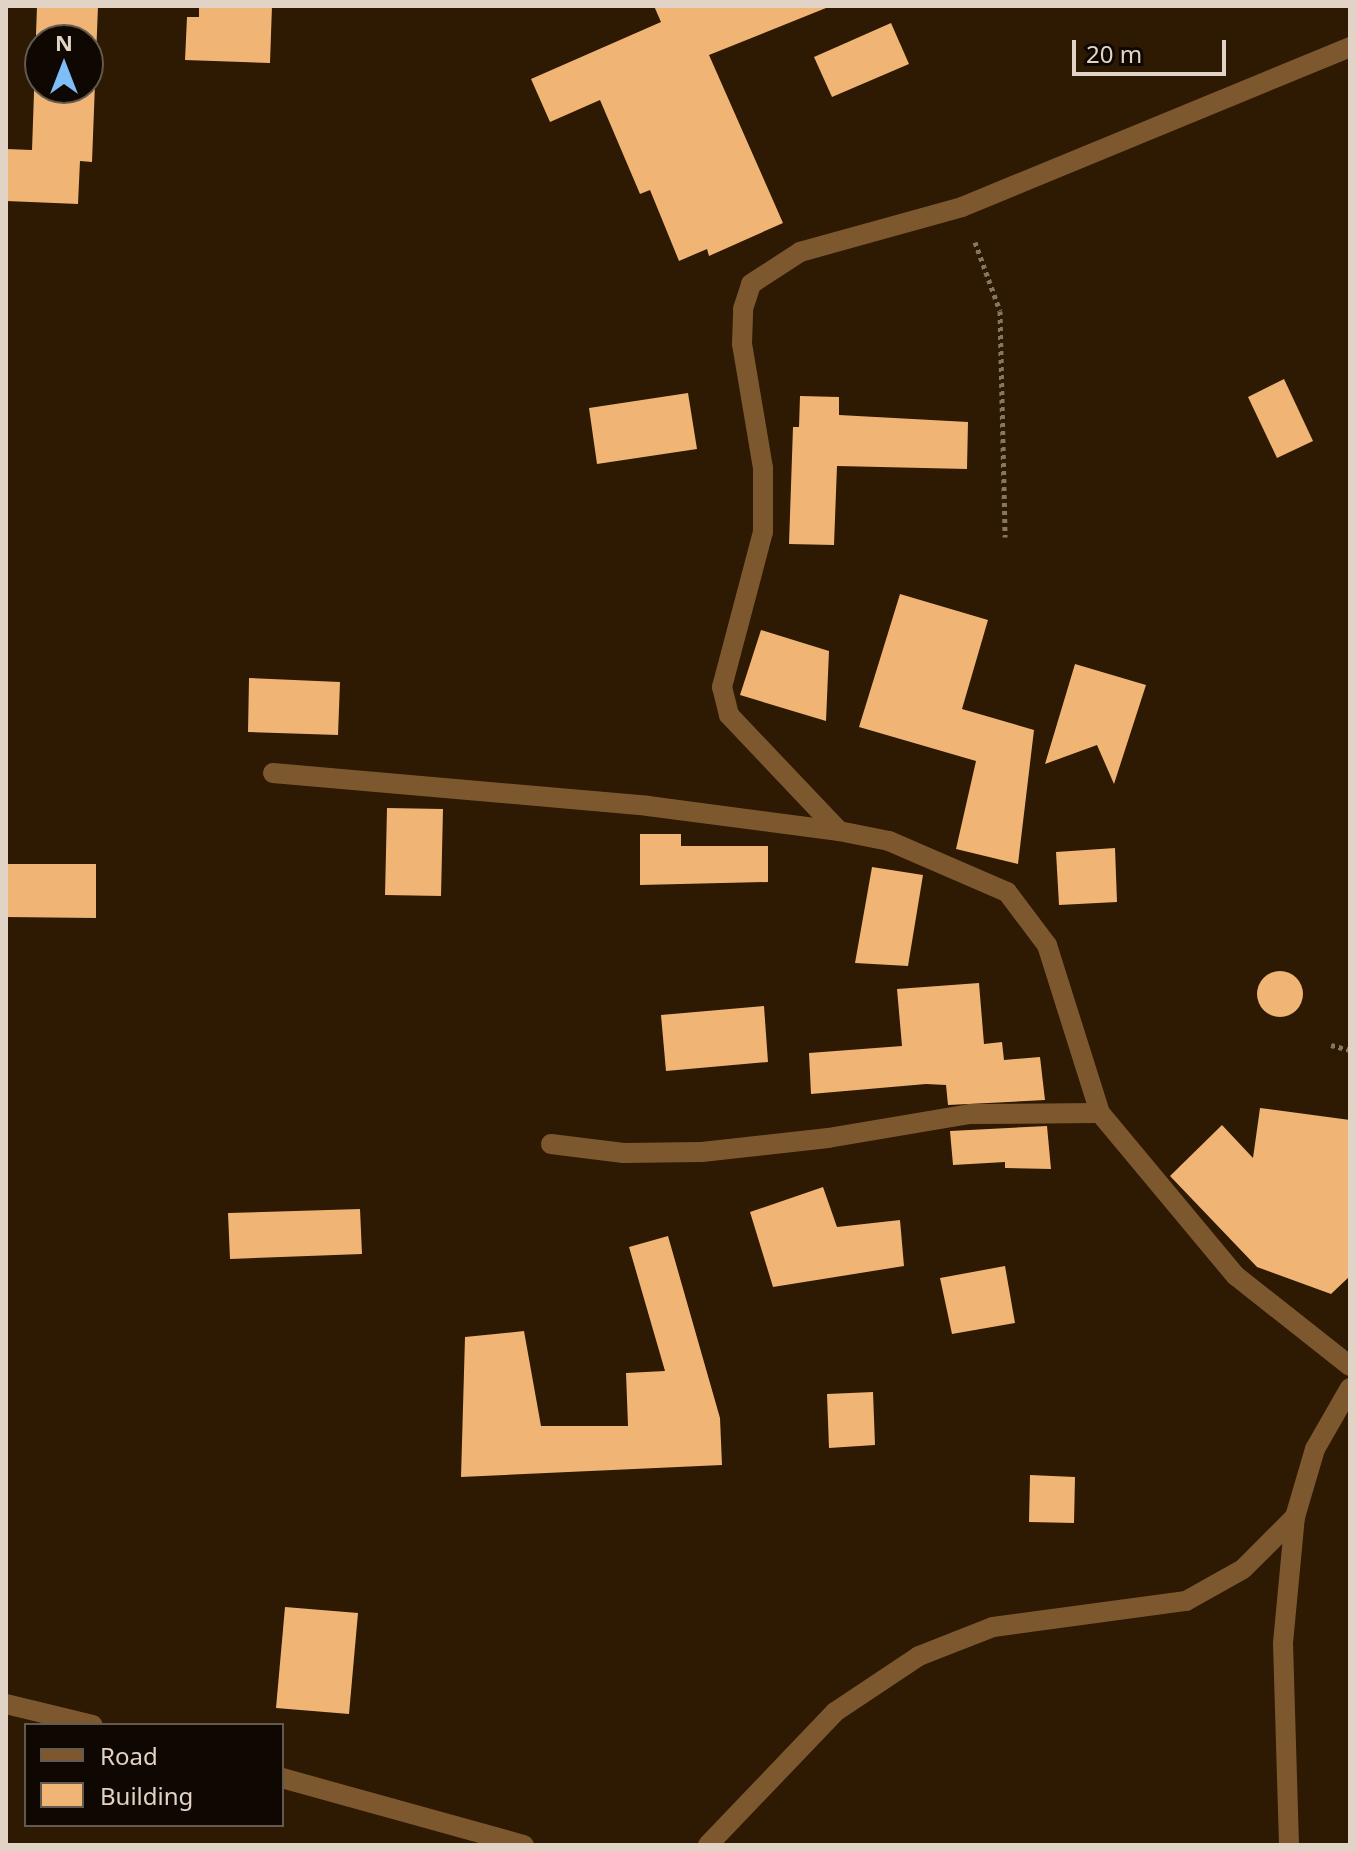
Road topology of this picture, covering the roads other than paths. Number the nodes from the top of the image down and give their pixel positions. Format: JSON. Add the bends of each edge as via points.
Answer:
{"nodes":[{"id":1,"x":1350,"y":47,"type":"edge"},
{"id":2,"x":273,"y":773,"type":"dead end"},
{"id":3,"x":839,"y":831,"type":"junction"},
{"id":4,"x":1100,"y":1113,"type":"junction"},
{"id":5,"x":551,"y":1144,"type":"dead end"},
{"id":6,"x":1350,"y":1366,"type":"edge"},
{"id":7,"x":1350,"y":1388,"type":"edge"},
{"id":8,"x":1295,"y":1517,"type":"junction"},
{"id":9,"x":6,"y":1704,"type":"edge"},
{"id":10,"x":85,"y":1723,"type":"edge"},
{"id":11,"x":284,"y":1779,"type":"edge"},
{"id":12,"x":524,"y":1845,"type":"edge"},
{"id":13,"x":708,"y":1845,"type":"edge"},
{"id":14,"x":1289,"y":1845,"type":"edge"}],
"edges":[{"from":1,"to":3,"type":"street","via":[[962,207],[800,252],[751,284],[743,309],[742,344],[763,468],[763,532],[722,687],[729,715]]},
{"from":2,"to":3,"type":"street","via":[[648,806]]},
{"from":3,"to":4,"type":"street","via":[[889,841],[1007,892],[1047,945]]},
{"from":4,"to":5,"type":"street","via":[[970,1114],[702,1152],[623,1153]]},
{"from":4,"to":6,"type":"street","via":[[1236,1276]]},
{"from":7,"to":8,"type":"street","via":[[1315,1449]]},
{"from":8,"to":13,"type":"street","via":[[1243,1569],[1186,1601],[993,1627],[919,1656],[835,1712]]},
{"from":8,"to":14,"type":"street","via":[[1283,1643]]},
{"from":9,"to":10,"type":"street"},
{"from":11,"to":12,"type":"street"}]}
